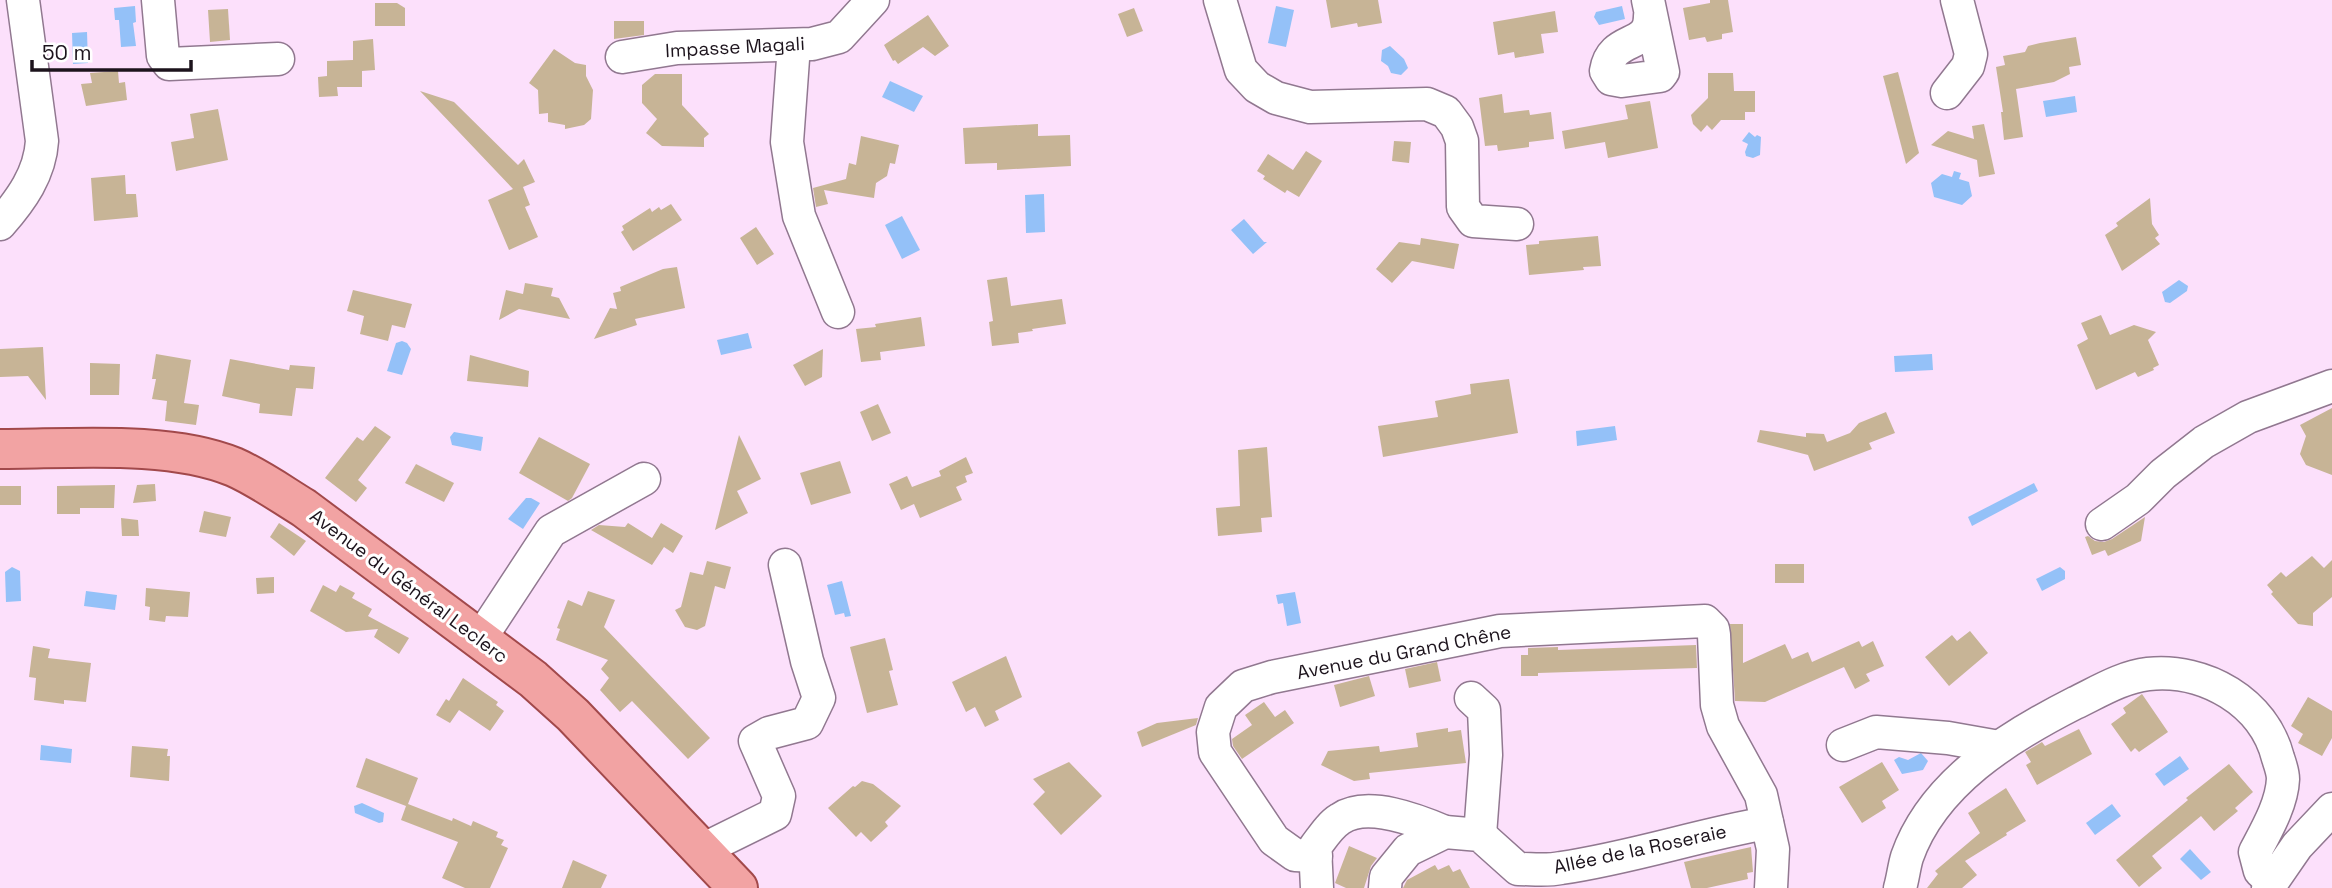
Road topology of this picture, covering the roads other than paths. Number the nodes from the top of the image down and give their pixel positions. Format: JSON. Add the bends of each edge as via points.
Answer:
{"nodes":[{"id":1,"x":23,"y":0,"type":"edge"},
{"id":2,"x":158,"y":0,"type":"edge"},
{"id":3,"x":873,"y":0,"type":"edge"},
{"id":4,"x":1220,"y":0,"type":"edge"},
{"id":5,"x":1958,"y":0,"type":"edge"},
{"id":6,"x":794,"y":45,"type":"junction"},
{"id":7,"x":622,"y":57,"type":"dead end"},
{"id":8,"x":278,"y":59,"type":"dead end"},
{"id":9,"x":1947,"y":93,"type":"dead end"},
{"id":10,"x":0,"y":224,"type":"edge"},
{"id":11,"x":1517,"y":224,"type":"dead end"},
{"id":12,"x":838,"y":312,"type":"dead end"},
{"id":13,"x":2332,"y":386,"type":"edge"},
{"id":14,"x":0,"y":449,"type":"edge"},
{"id":15,"x":644,"y":478,"type":"dead end"},
{"id":16,"x":2102,"y":524,"type":"dead end"},
{"id":17,"x":785,"y":565,"type":"dead end"},
{"id":18,"x":480,"y":639,"type":"junction"},
{"id":19,"x":1471,"y":698,"type":"dead end"},
{"id":20,"x":1843,"y":745,"type":"dead end"},
{"id":21,"x":1999,"y":747,"type":"junction"},
{"id":22,"x":2332,"y":809,"type":"edge"},
{"id":23,"x":1767,"y":823,"type":"junction"},
{"id":24,"x":1445,"y":832,"type":"junction"},
{"id":25,"x":1480,"y":835,"type":"junction"},
{"id":26,"x":702,"y":850,"type":"junction"},
{"id":27,"x":1316,"y":856,"type":"junction"},
{"id":28,"x":2270,"y":885,"type":"edge"},
{"id":29,"x":738,"y":888,"type":"edge"},
{"id":30,"x":1317,"y":888,"type":"edge"},
{"id":31,"x":1385,"y":888,"type":"edge"},
{"id":32,"x":1771,"y":888,"type":"edge"},
{"id":33,"x":1900,"y":888,"type":"edge"}],
"edges":[{"from":1,"to":10,"type":"street","via":[[41,154],[21,201]]},
{"from":2,"to":8,"type":"street","via":[[163,56],[169,64]]},
{"from":3,"to":6,"type":"street","name":"Impasse Magali","via":[[839,37]]},
{"from":4,"to":11,"type":"street","via":[[1241,71],[1257,87],[1276,98],[1310,107],[1427,104],[1446,112],[1462,141],[1463,207],[1473,221]]},
{"from":5,"to":9,"type":"street","via":[[1971,54],[1968,66]]},
{"from":6,"to":7,"type":"street","name":"Impasse Magali","via":[[717,45]]},
{"from":6,"to":12,"type":"street","via":[[786,142],[799,216]]},
{"from":13,"to":16,"type":"street","via":[[2248,417],[2204,442]]},
{"from":14,"to":18,"type":"main road","name":"Avenue du Général Leclerc","via":[[165,451],[234,467],[304,508]]},
{"from":15,"to":18,"type":"street","via":[[551,531]]},
{"from":17,"to":26,"type":"street","via":[[819,698],[807,723],[755,741],[779,796],[775,814]]},
{"from":18,"to":26,"type":"main road","name":"Avenue du Général Leclerc","via":[[573,715]]},
{"from":19,"to":25,"type":"street","via":[[1484,709]]},
{"from":20,"to":21,"type":"street","via":[[1876,732]]},
{"from":21,"to":28,"type":"street","via":[[2062,709],[2147,674],[2183,674],[2225,690],[2253,709],[2274,739],[2283,778],[2277,806],[2255,852]]},
{"from":21,"to":33,"type":"street","via":[[1951,787],[1922,826],[1907,857]]},
{"from":22,"to":28,"type":"street","via":[[2297,846]]},
{"from":23,"to":25,"type":"street","name":"Allée de la Roseraie","via":[[1559,869],[1518,869]]},
{"from":23,"to":27,"type":"street","name":"Avenue du Grand Chêne","via":[[1756,783],[1723,726],[1717,705],[1716,643],[1710,624],[1500,631],[1272,677],[1242,685],[1226,701],[1213,732],[1215,752],[1274,840],[1295,855]]},
{"from":23,"to":32,"type":"street","via":[[1773,849]]},
{"from":24,"to":25,"type":"street"},
{"from":24,"to":27,"type":"street","via":[[1413,818],[1357,813],[1335,824],[1315,847]]},
{"from":24,"to":31,"type":"street","via":[[1408,850],[1386,877]]},
{"from":26,"to":29,"type":"main road","name":"Avenue du Général Leclerc"},
{"from":27,"to":30,"type":"street"}]}
